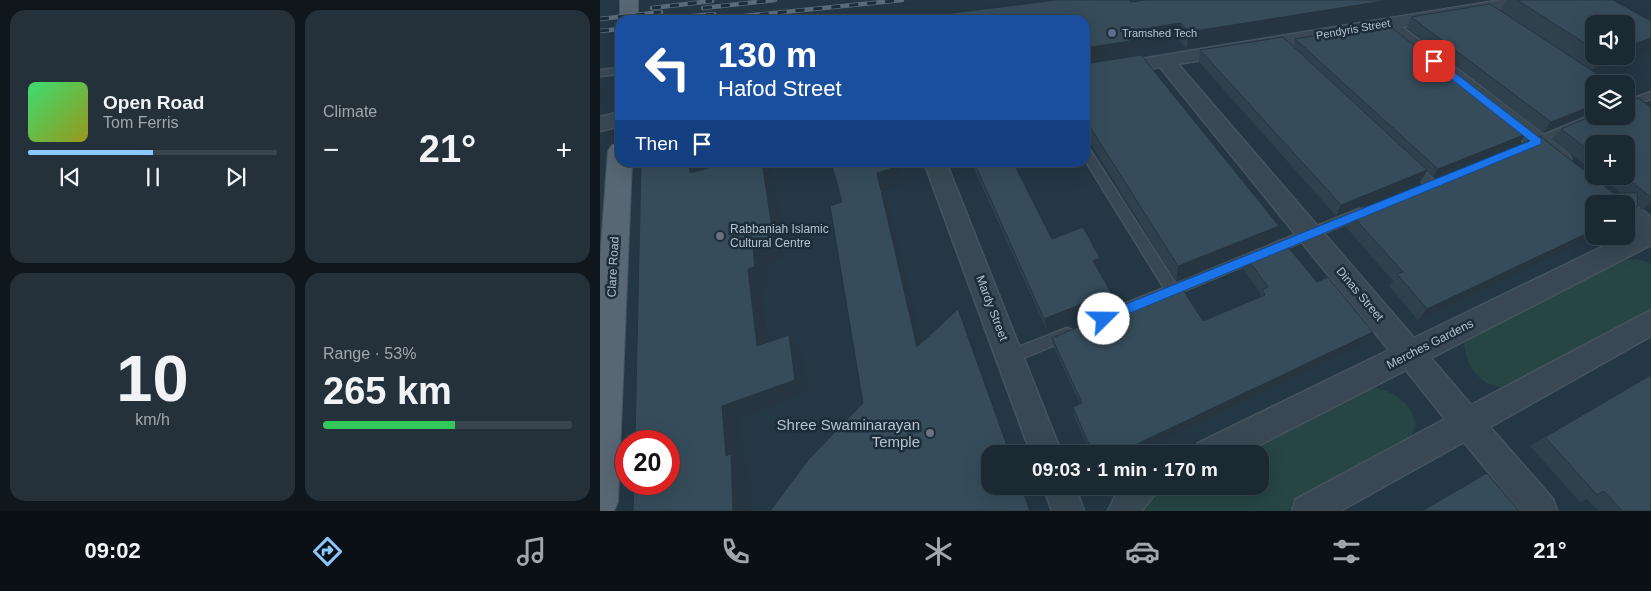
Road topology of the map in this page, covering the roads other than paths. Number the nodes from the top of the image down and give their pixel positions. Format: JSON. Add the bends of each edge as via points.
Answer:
{"nodes":[{"id":1,"x":629,"y":0,"type":"edge"},
{"id":2,"x":1532,"y":0,"type":"edge"},
{"id":3,"x":628,"y":15,"type":"edge"},
{"id":4,"x":1387,"y":24,"type":"junction"},
{"id":5,"x":1172,"y":69,"type":"junction"},
{"id":6,"x":615,"y":72,"type":"edge"},
{"id":7,"x":600,"y":73,"type":"edge"},
{"id":8,"x":1090,"y":74,"type":"edge"},
{"id":9,"x":1651,"y":95,"type":"edge"},
{"id":10,"x":1635,"y":101,"type":"edge"},
{"id":11,"x":615,"y":120,"type":"edge"},
{"id":12,"x":1585,"y":122,"type":"edge"},
{"id":13,"x":600,"y":124,"type":"edge"},
{"id":14,"x":1530,"y":145,"type":"junction"},
{"id":15,"x":1404,"y":158,"type":"edge"},
{"id":16,"x":1090,"y":159,"type":"edge"},
{"id":17,"x":619,"y":167,"type":"edge"},
{"id":18,"x":938,"y":167,"type":"edge"},
{"id":19,"x":1574,"y":170,"type":"edge"},
{"id":20,"x":1432,"y":185,"type":"edge"},
{"id":21,"x":1378,"y":207,"type":"edge"},
{"id":22,"x":1635,"y":218,"type":"edge"},
{"id":23,"x":1651,"y":232,"type":"edge"},
{"id":24,"x":1310,"y":234,"type":"junction"},
{"id":25,"x":1172,"y":290,"type":"junction"},
{"id":26,"x":1651,"y":322,"type":"edge"},
{"id":27,"x":1411,"y":354,"type":"junction"},
{"id":28,"x":1011,"y":357,"type":"junction"},
{"id":29,"x":1468,"y":423,"type":"junction"},
{"id":30,"x":1044,"y":445,"type":"edge"},
{"id":31,"x":1227,"y":445,"type":"edge"},
{"id":32,"x":1062,"y":495,"type":"edge"},
{"id":33,"x":600,"y":502,"type":"edge"},
{"id":34,"x":1068,"y":511,"type":"edge"},
{"id":35,"x":1308,"y":511,"type":"edge"},
{"id":36,"x":1541,"y":511,"type":"edge"}],
"edges":[{"from":1,"to":3,"type":"main road"},
{"from":2,"to":4,"type":"street","name":"Pendyris Street","via":[[1491,13]]},
{"from":4,"to":5,"type":"street","name":"Pendyris Street"},
{"from":4,"to":14,"type":"street"},
{"from":5,"to":8,"type":"street","name":"Pendyris Street"},
{"from":5,"to":24,"type":"street","name":"Dinas Street"},
{"from":6,"to":7,"type":"lane"},
{"from":9,"to":10,"type":"lane"},
{"from":11,"to":13,"type":"street"},
{"from":12,"to":14,"type":"lane"},
{"from":14,"to":19,"type":"street"},
{"from":15,"to":20,"type":"lane"},
{"from":16,"to":25,"type":"lane"},
{"from":17,"to":33,"type":"main road","name":"Clare Road"},
{"from":18,"to":28,"type":"street","name":"Mardy Street"},
{"from":21,"to":24,"type":"lane"},
{"from":22,"to":23,"type":"street"},
{"from":23,"to":27,"type":"street","name":"Merches Gardens"},
{"from":24,"to":25,"type":"lane"},
{"from":24,"to":27,"type":"street","name":"Dinas Street"},
{"from":25,"to":28,"type":"lane"},
{"from":26,"to":29,"type":"street"},
{"from":27,"to":29,"type":"street","name":"Dinas Street"},
{"from":27,"to":31,"type":"street","name":"Merches Gardens"},
{"from":28,"to":30,"type":"street","name":"Mardy Street"},
{"from":29,"to":35,"type":"street"},
{"from":29,"to":36,"type":"street","name":"Dinas Street"},
{"from":32,"to":34,"type":"street"}]}
